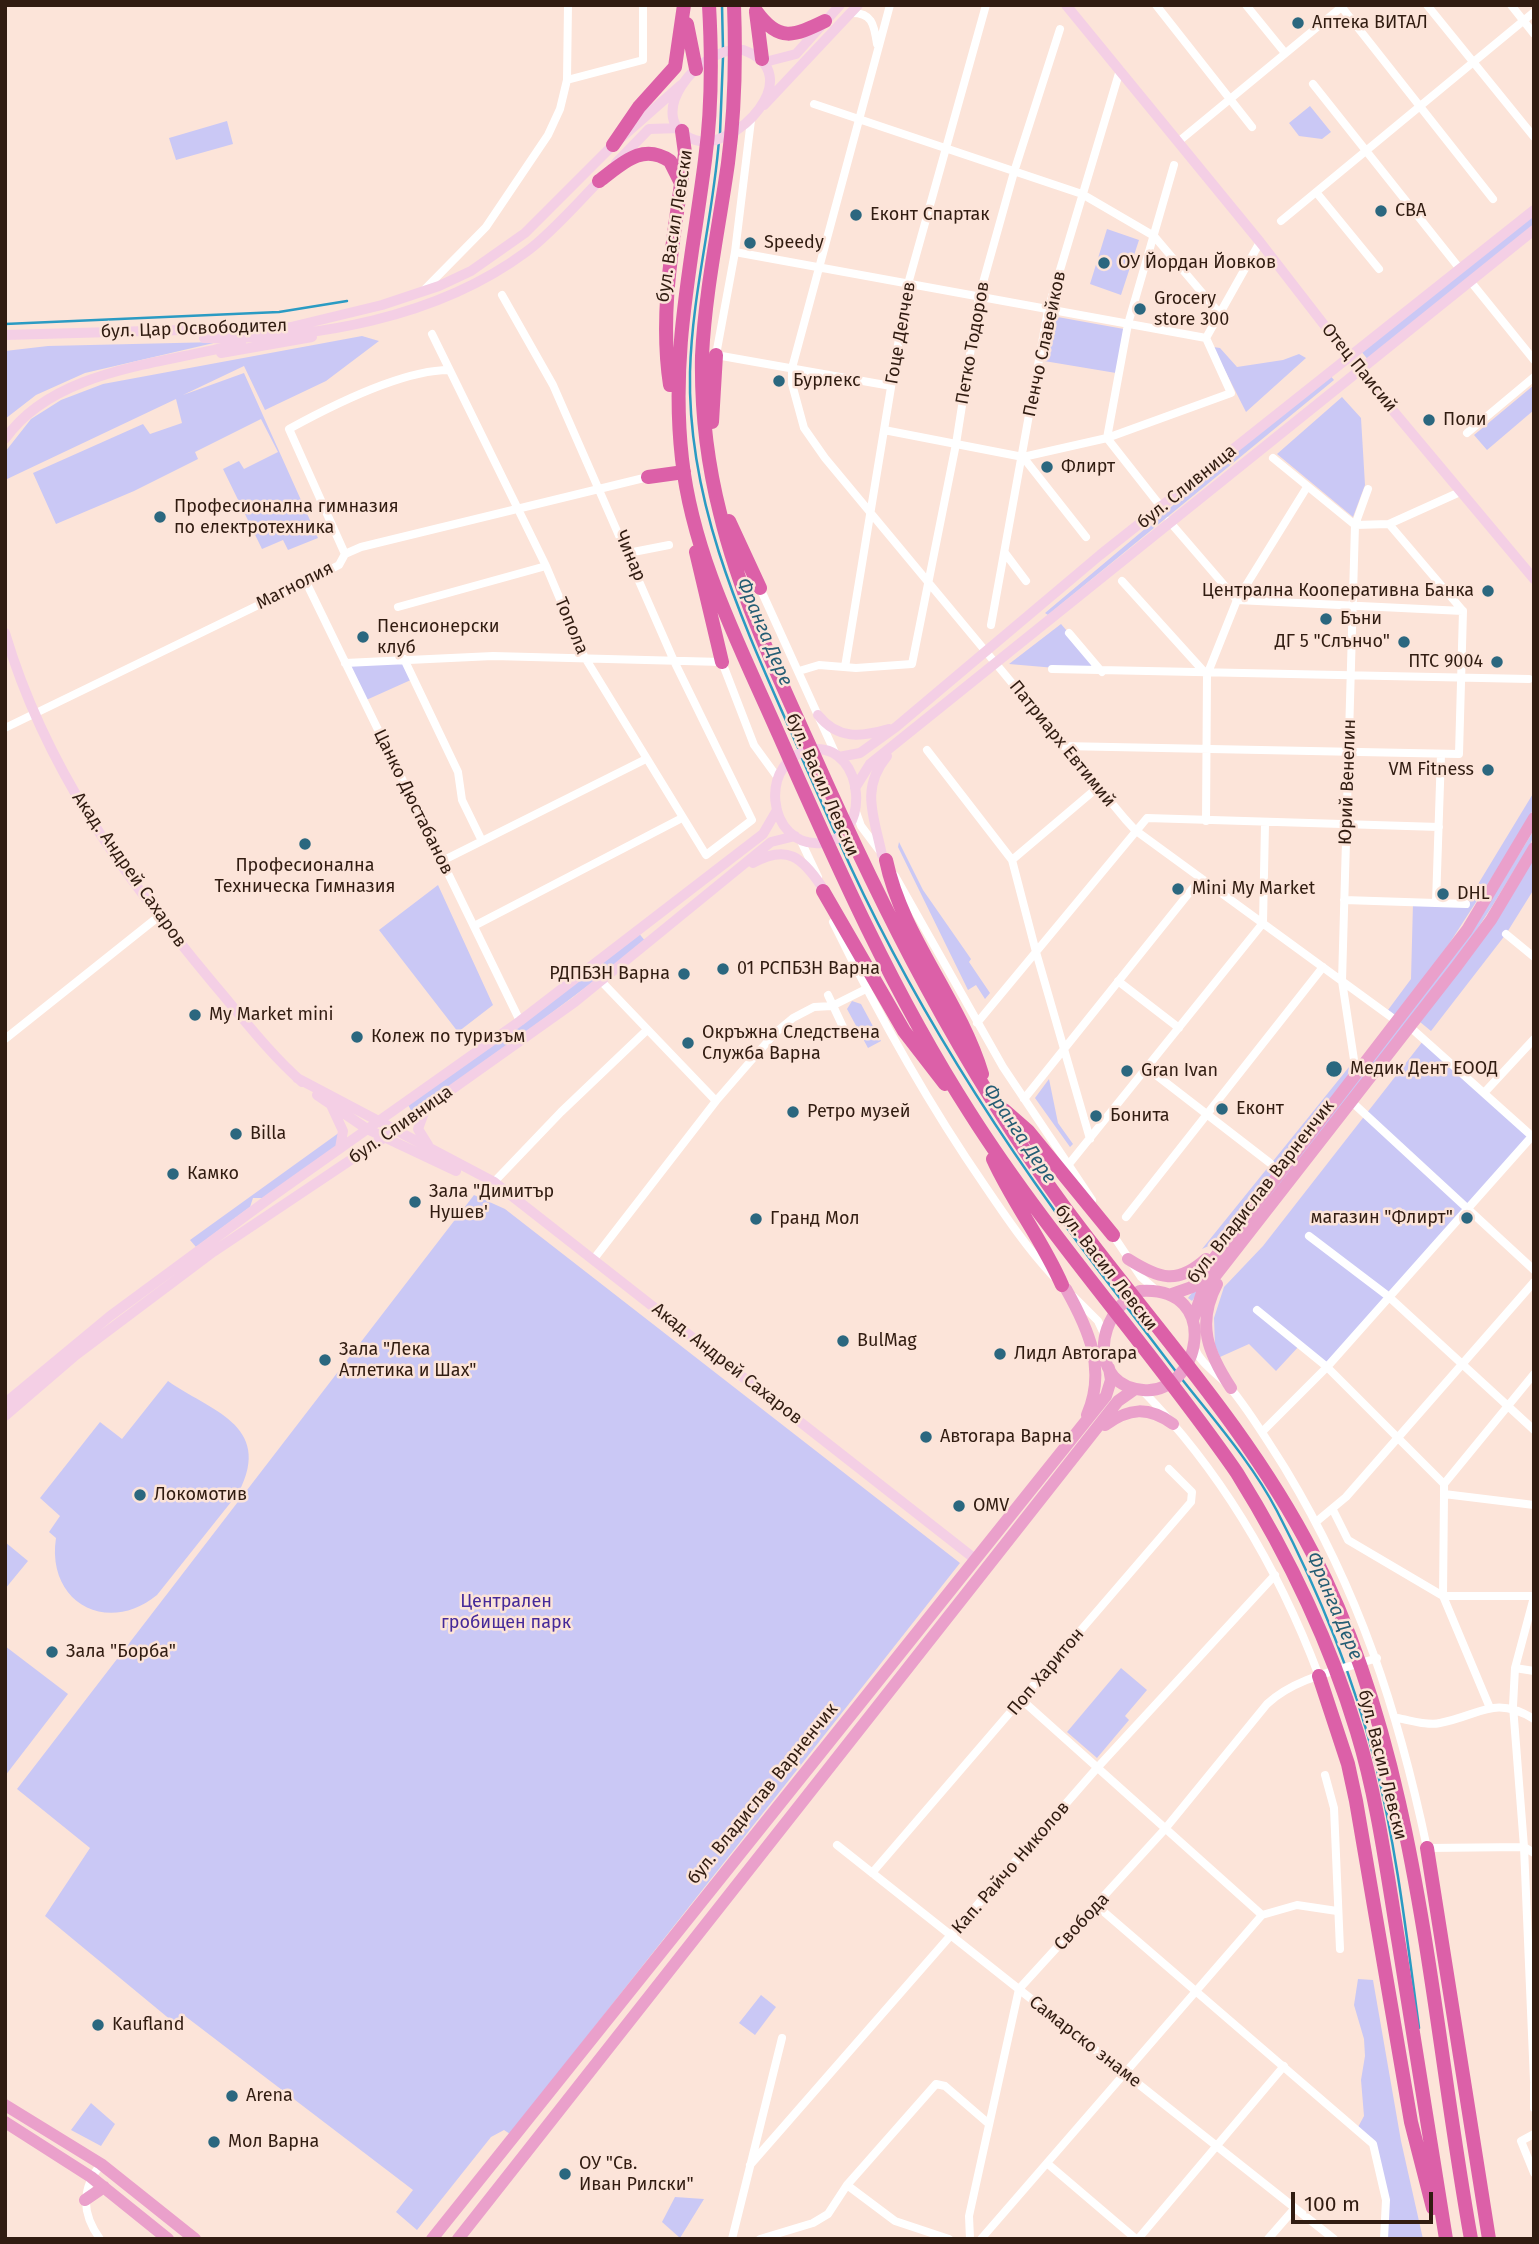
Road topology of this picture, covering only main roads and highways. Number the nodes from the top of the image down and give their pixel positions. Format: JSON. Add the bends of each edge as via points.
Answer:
{"nodes":[{"id":1,"x":684,"y":5,"type":"edge"},
{"id":2,"x":709,"y":5,"type":"edge"},
{"id":3,"x":734,"y":5,"type":"edge"},
{"id":4,"x":840,"y":5,"type":"edge"},
{"id":5,"x":1066,"y":5,"type":"edge"},
{"id":6,"x":756,"y":8,"type":"edge"},
{"id":7,"x":854,"y":9,"type":"edge"},
{"id":8,"x":825,"y":21,"type":"junction"},
{"id":9,"x":763,"y":60,"type":"junction"},
{"id":10,"x":698,"y":67,"type":"junction"},
{"id":11,"x":681,"y":85,"type":"junction"},
{"id":12,"x":754,"y":114,"type":"junction"},
{"id":13,"x":686,"y":133,"type":"junction"},
{"id":14,"x":613,"y":145,"type":"junction"},
{"id":15,"x":599,"y":181,"type":"junction"},
{"id":16,"x":681,"y":187,"type":"junction"},
{"id":17,"x":1534,"y":210,"type":"edge"},
{"id":18,"x":1534,"y":230,"type":"edge"},
{"id":19,"x":352,"y":326,"type":"junction"},
{"id":20,"x":264,"y":330,"type":"junction"},
{"id":21,"x":5,"y":335,"type":"edge"},
{"id":22,"x":246,"y":339,"type":"junction"},
{"id":23,"x":5,"y":341,"type":"edge"},
{"id":24,"x":716,"y":355,"type":"road end"},
{"id":25,"x":187,"y":357,"type":"junction"},
{"id":26,"x":1350,"y":358,"type":"junction"},
{"id":27,"x":1359,"y":370,"type":"junction"},
{"id":28,"x":5,"y":439,"type":"edge"},
{"id":29,"x":682,"y":456,"type":"junction"},
{"id":30,"x":709,"y":465,"type":"junction"},
{"id":31,"x":649,"y":477,"type":"road end"},
{"id":32,"x":685,"y":478,"type":"junction"},
{"id":33,"x":713,"y":484,"type":"junction"},
{"id":34,"x":1534,"y":579,"type":"edge"},
{"id":35,"x":760,"y":588,"type":"road end"},
{"id":36,"x":5,"y":634,"type":"edge"},
{"id":37,"x":722,"y":662,"type":"road end"},
{"id":38,"x":818,"y":715,"type":"road end"},
{"id":39,"x":895,"y":727,"type":"junction"},
{"id":40,"x":902,"y":737,"type":"junction"},
{"id":41,"x":837,"y":756,"type":"junction"},
{"id":42,"x":855,"y":788,"type":"junction"},
{"id":43,"x":777,"y":810,"type":"junction"},
{"id":44,"x":1534,"y":818,"type":"edge"},
{"id":45,"x":797,"y":838,"type":"junction"},
{"id":46,"x":1534,"y":848,"type":"edge"},
{"id":47,"x":884,"y":857,"type":"joint"},
{"id":48,"x":729,"y":876,"type":"junction"},
{"id":49,"x":822,"y":889,"type":"joint"},
{"id":50,"x":637,"y":931,"type":"junction"},
{"id":51,"x":646,"y":942,"type":"junction"},
{"id":52,"x":1404,"y":1025,"type":"junction"},
{"id":53,"x":297,"y":1078,"type":"junction"},
{"id":54,"x":991,"y":1098,"type":"junction"},
{"id":55,"x":331,"y":1105,"type":"junction"},
{"id":56,"x":426,"y":1108,"type":"junction"},
{"id":57,"x":972,"y":1116,"type":"junction"},
{"id":58,"x":377,"y":1121,"type":"junction"},
{"id":59,"x":367,"y":1129,"type":"junction"},
{"id":60,"x":397,"y":1129,"type":"junction"},
{"id":61,"x":385,"y":1137,"type":"junction"},
{"id":62,"x":340,"y":1148,"type":"junction"},
{"id":63,"x":435,"y":1151,"type":"junction"},
{"id":64,"x":476,"y":1174,"type":"junction"},
{"id":65,"x":1113,"y":1235,"type":"road end"},
{"id":66,"x":1228,"y":1241,"type":"junction"},
{"id":67,"x":1128,"y":1259,"type":"road end"},
{"id":68,"x":1229,"y":1260,"type":"junction"},
{"id":69,"x":1064,"y":1287,"type":"joint"},
{"id":70,"x":1166,"y":1293,"type":"junction"},
{"id":71,"x":1193,"y":1320,"type":"junction"},
{"id":72,"x":1109,"y":1368,"type":"junction"},
{"id":73,"x":1231,"y":1388,"type":"road end"},
{"id":74,"x":1138,"y":1390,"type":"junction"},
{"id":75,"x":5,"y":1403,"type":"edge"},
{"id":76,"x":5,"y":1416,"type":"edge"},
{"id":77,"x":1173,"y":1424,"type":"road end"},
{"id":78,"x":1088,"y":1430,"type":"junction"},
{"id":79,"x":975,"y":1559,"type":"junction"},
{"id":80,"x":1322,"y":1676,"type":"road end"},
{"id":81,"x":1427,"y":1848,"type":"road end"},
{"id":82,"x":5,"y":2105,"type":"edge"},
{"id":83,"x":5,"y":2122,"type":"edge"},
{"id":84,"x":104,"y":2187,"type":"junction"},
{"id":85,"x":85,"y":2200,"type":"road end"},
{"id":86,"x":167,"y":2239,"type":"edge"},
{"id":87,"x":195,"y":2239,"type":"edge"},
{"id":88,"x":432,"y":2239,"type":"edge"},
{"id":89,"x":458,"y":2239,"type":"edge"},
{"id":90,"x":1443,"y":2239,"type":"edge"},
{"id":91,"x":1471,"y":2239,"type":"edge"},
{"id":92,"x":1489,"y":2239,"type":"edge"}],
"edges":[{"from":1,"to":10,"type":"highway"},
{"from":1,"to":14,"type":"highway","via":[[675,66]]},
{"from":2,"to":29,"type":"highway","name":"бул. Васил Левски","via":[[710,113],[678,353]]},
{"from":3,"to":30,"type":"highway","name":"бул. Васил Левски","via":[[732,122],[703,346]]},
{"from":4,"to":8,"type":"main road"},
{"from":5,"to":26,"type":"main road","name":"Отец Паисий"},
{"from":6,"to":8,"type":"highway","via":[[770,27],[786,34],[802,33]]},
{"from":6,"to":9,"type":"highway"},
{"from":7,"to":12,"type":"main road"},
{"from":8,"to":9,"type":"main road","via":[[796,54]]},
{"from":9,"to":10,"type":"main road","via":[[748,52],[727,51]]},
{"from":9,"to":12,"type":"main road","via":[[771,83]]},
{"from":10,"to":11,"type":"main road"},
{"from":11,"to":13,"type":"main road","via":[[673,110]]},
{"from":11,"to":14,"type":"main road","name":"бул. Цар Освободител"},
{"from":12,"to":13,"type":"main road","via":[[711,140]]},
{"from":13,"to":15,"type":"main road","name":"бул. Цар Освободител","via":[[649,129]]},
{"from":13,"to":16,"type":"highway"},
{"from":14,"to":20,"type":"main road","name":"бул. Цар Освободител","via":[[525,233],[471,271],[420,293],[316,322]]},
{"from":15,"to":16,"type":"highway","via":[[634,155],[645,153],[670,161]]},
{"from":15,"to":19,"type":"main road","name":"бул. Цар Освободител","via":[[529,250],[504,267],[449,294]]},
{"from":16,"to":29,"type":"highway","via":[[667,272],[666,336]]},
{"from":17,"to":26,"type":"main road","name":"бул. Сливница"},
{"from":18,"to":27,"type":"main road","name":"бул. Сливница"},
{"from":19,"to":22,"type":"main road","name":"бул. Цар Освободител"},
{"from":19,"to":25,"type":"main road","via":[[293,342]]},
{"from":20,"to":21,"type":"main road","name":"бул. Цар Освободител"},
{"from":20,"to":22,"type":"main road"},
{"from":22,"to":23,"type":"main road","name":"бул. Цар Освободител"},
{"from":22,"to":25,"type":"main road"},
{"from":24,"to":30,"type":"highway"},
{"from":25,"to":28,"type":"main road","via":[[74,385],[40,402]]},
{"from":26,"to":27,"type":"main road","name":"Отец Паисий"},
{"from":26,"to":39,"type":"main road","name":"бул. Сливница"},
{"from":27,"to":34,"type":"main road","name":"Отец Паисий"},
{"from":27,"to":40,"type":"main road","name":"бул. Сливница"},
{"from":29,"to":32,"type":"highway","name":"бул. Васил Левски"},
{"from":30,"to":33,"type":"highway","name":"бул. Васил Левски"},
{"from":31,"to":32,"type":"highway"},
{"from":32,"to":37,"type":"highway","via":[[702,584]]},
{"from":32,"to":57,"type":"highway","name":"бул. Васил Левски","via":[[723,608],[826,842],[893,979]]},
{"from":33,"to":35,"type":"highway"},
{"from":33,"to":54,"type":"highway","name":"бул. Васил Левски","via":[[730,551],[759,630],[856,849],[908,956]]},
{"from":36,"to":53,"type":"main road","name":"Акад. Андрей Сахаров","via":[[34,712],[79,805],[158,916]]},
{"from":38,"to":39,"type":"main road","via":[[831,730],[843,734],[867,735]]},
{"from":39,"to":41,"type":"main road","name":"бул. Сливница","via":[[865,751]]},
{"from":40,"to":42,"type":"main road","name":"бул. Сливница","via":[[866,767]]},
{"from":40,"to":47,"type":"main road","via":[[871,780]]},
{"from":41,"to":42,"type":"main road","via":[[851,773]]},
{"from":41,"to":43,"type":"main road","via":[[820,749],[792,756],[779,774]]},
{"from":42,"to":45,"type":"main road","via":[[855,809],[845,833],[835,840],[812,843]]},
{"from":43,"to":45,"type":"main road","via":[[784,827]]},
{"from":43,"to":50,"type":"main road","name":"бул. Сливница","via":[[763,834]]},
{"from":44,"to":52,"type":"main road","name":"бул. Владислав Варненчик"},
{"from":45,"to":48,"type":"main road","name":"бул. Сливница","via":[[771,842]]},
{"from":46,"to":52,"type":"main road","name":"бул. Владислав Варненчик","via":[[1490,920]]},
{"from":47,"to":54,"type":"highway","via":[[895,900],[970,1037]]},
{"from":48,"to":49,"type":"main road","via":[[765,856],[786,854],[806,864]]},
{"from":48,"to":51,"type":"main road","name":"бул. Сливница"},
{"from":49,"to":57,"type":"highway","via":[[913,1045]]},
{"from":50,"to":51,"type":"main road"},
{"from":50,"to":58,"type":"main road","name":"бул. Сливница","via":[[520,1021]]},
{"from":51,"to":56,"type":"main road","name":"бул. Сливница","via":[[601,981]]},
{"from":52,"to":66,"type":"main road","name":"бул. Владислав Варненчик","via":[[1357,1076]]},
{"from":52,"to":68,"type":"main road","name":"бул. Владислав Варненчик","via":[[1353,1103]]},
{"from":53,"to":55,"type":"main road","name":"Акад. Андрей Сахаров"},
{"from":53,"to":58,"type":"main road","name":"Акад. Андрей Сахаров"},
{"from":54,"to":65,"type":"highway","via":[[1028,1131]]},
{"from":54,"to":91,"type":"highway","name":"бул. Васил Левски","via":[[1103,1258],[1261,1464],[1337,1604],[1392,1770]]},
{"from":55,"to":59,"type":"main road","name":"Акад. Андрей Сахаров"},
{"from":55,"to":62,"type":"main road","via":[[343,1131]]},
{"from":56,"to":60,"type":"main road","name":"бул. Сливница"},
{"from":56,"to":63,"type":"main road","via":[[418,1129]]},
{"from":57,"to":69,"type":"highway","via":[[1010,1197]]},
{"from":57,"to":90,"type":"highway","name":"бул. Васил Левски","via":[[1038,1212],[1237,1473],[1280,1543],[1319,1625],[1358,1734],[1378,1823]]},
{"from":58,"to":59,"type":"main road","name":"бул. Сливница"},
{"from":58,"to":60,"type":"main road","name":"Акад. Андрей Сахаров"},
{"from":59,"to":61,"type":"main road","name":"Акад. Андрей Сахаров"},
{"from":59,"to":62,"type":"main road","name":"бул. Сливница"},
{"from":60,"to":61,"type":"main road","name":"бул. Сливница"},
{"from":60,"to":63,"type":"main road","name":"Акад. Андрей Сахаров"},
{"from":61,"to":64,"type":"main road","name":"Акад. Андрей Сахаров","via":[[456,1171]]},
{"from":61,"to":76,"type":"main road","name":"бул. Сливница","via":[[174,1281]]},
{"from":62,"to":75,"type":"main road","name":"бул. Сливница","via":[[110,1316]]},
{"from":63,"to":64,"type":"main road","name":"Акад. Андрей Сахаров"},
{"from":64,"to":79,"type":"main road","name":"Акад. Андрей Сахаров","via":[[494,1182]]},
{"from":66,"to":67,"type":"main road","via":[[1190,1274],[1180,1277],[1151,1272]]},
{"from":66,"to":70,"type":"main road","name":"бул. Владислав Варненчик","via":[[1192,1287]]},
{"from":68,"to":71,"type":"main road","name":"бул. Владислав Варненчик","via":[[1202,1293]]},
{"from":68,"to":73,"type":"main road","via":[[1211,1294],[1206,1329],[1210,1354]]},
{"from":69,"to":78,"type":"main road","via":[[1092,1343],[1094,1393]]},
{"from":70,"to":71,"type":"main road","via":[[1187,1307]]},
{"from":70,"to":72,"type":"main road","via":[[1140,1291],[1121,1304],[1107,1332]]},
{"from":71,"to":74,"type":"main road","via":[[1189,1358],[1174,1382],[1155,1390]]},
{"from":72,"to":74,"type":"main road","via":[[1117,1380]]},
{"from":72,"to":78,"type":"main road","name":"бул. Владислав Варненчик","via":[[1109,1391]]},
{"from":74,"to":78,"type":"main road","name":"бул. Владислав Варненчик","via":[[1121,1398]]},
{"from":77,"to":78,"type":"main road","via":[[1155,1413],[1134,1410]]},
{"from":78,"to":79,"type":"main road","name":"бул. Владислав Варненчик"},
{"from":78,"to":89,"type":"main road","name":"бул. Владислав Варненчик"},
{"from":79,"to":88,"type":"main road","name":"бул. Владислав Варненчик"},
{"from":80,"to":90,"type":"highway","via":[[1356,1801],[1411,2122]]},
{"from":81,"to":92,"type":"highway"},
{"from":82,"to":87,"type":"main road","via":[[101,2164]]},
{"from":83,"to":84,"type":"main road"},
{"from":84,"to":85,"type":"main road"},
{"from":84,"to":86,"type":"main road"}]}
